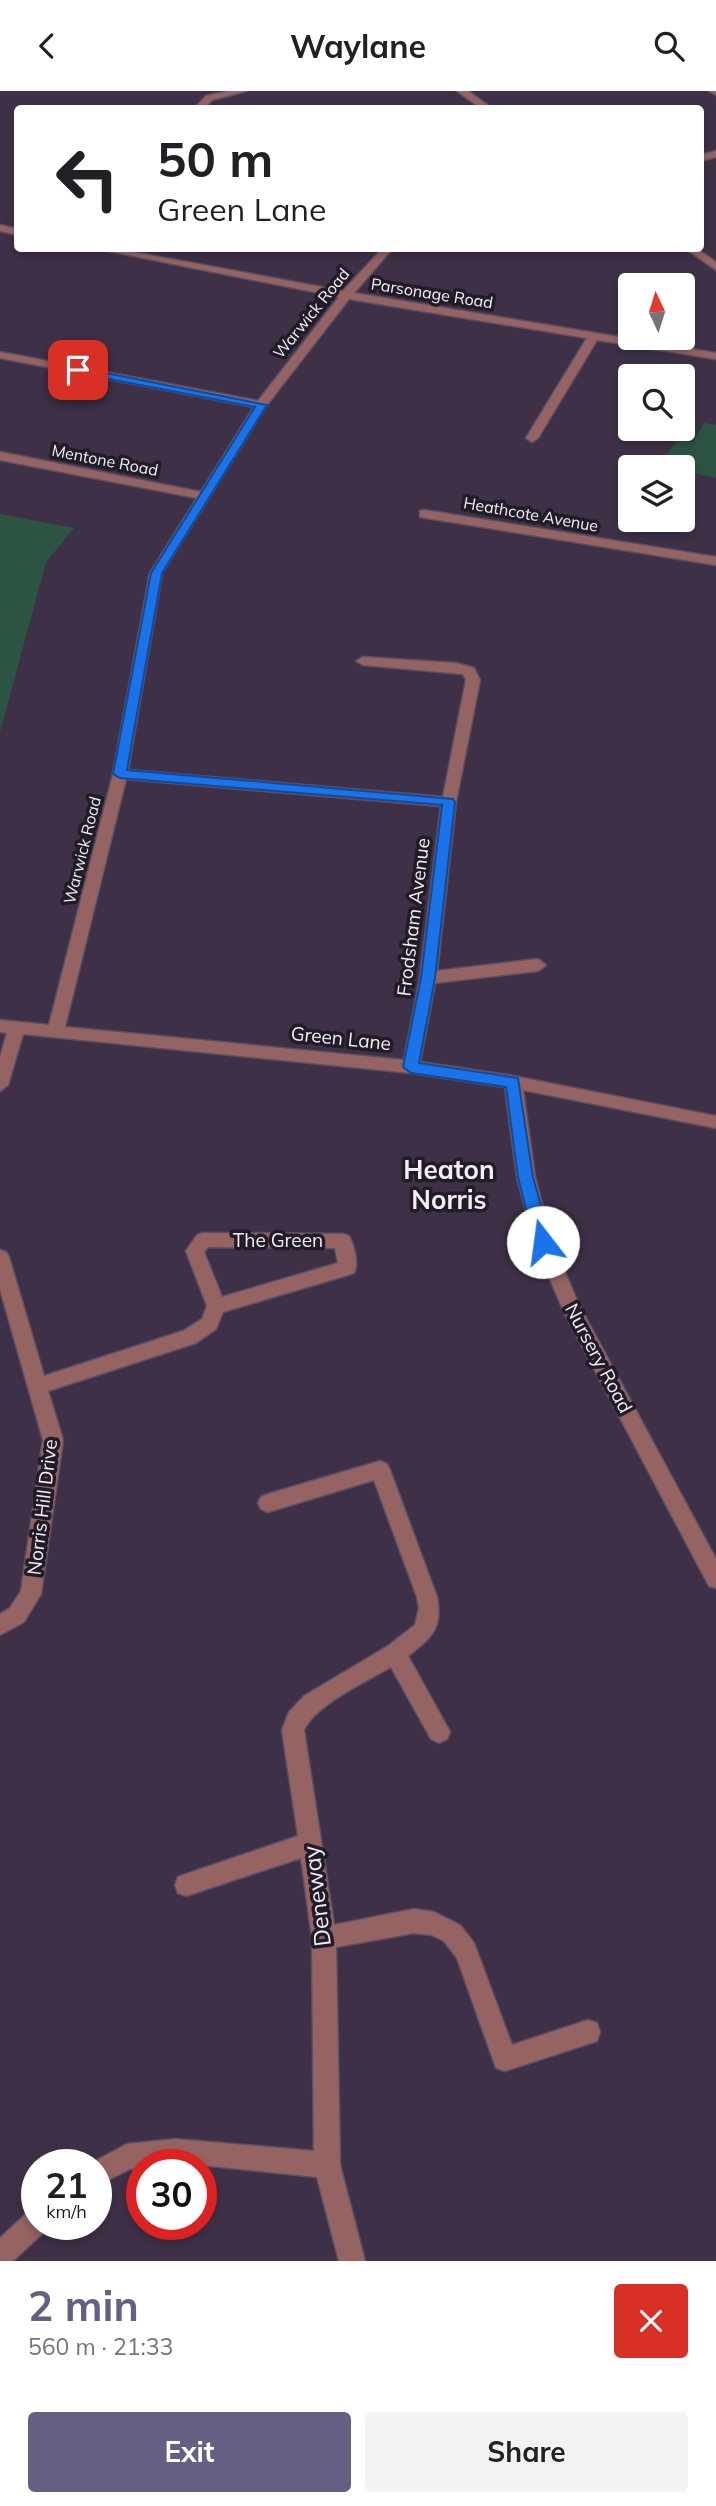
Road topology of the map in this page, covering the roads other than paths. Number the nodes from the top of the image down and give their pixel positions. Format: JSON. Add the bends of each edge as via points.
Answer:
{"nodes":[{"id":1,"x":240,"y":91,"type":"edge"},
{"id":2,"x":462,"y":91,"type":"edge"},
{"id":3,"x":215,"y":93,"type":"edge"},
{"id":4,"x":227,"y":102,"type":"dead end"},
{"id":5,"x":202,"y":105,"type":"edge"},
{"id":6,"x":483,"y":105,"type":"edge"},
{"id":7,"x":119,"y":252,"type":"edge"},
{"id":8,"x":384,"y":252,"type":"edge"},
{"id":9,"x":695,"y":252,"type":"edge"},
{"id":10,"x":716,"y":267,"type":"edge"},
{"id":11,"x":346,"y":295,"type":"junction"},
{"id":12,"x":594,"y":335,"type":"junction"},
{"id":13,"x":0,"y":355,"type":"edge"},
{"id":14,"x":716,"y":356,"type":"edge"},
{"id":15,"x":261,"y":405,"type":"junction"},
{"id":16,"x":532,"y":438,"type":"dead end"},
{"id":17,"x":0,"y":456,"type":"edge"},
{"id":18,"x":204,"y":496,"type":"junction"},
{"id":19,"x":424,"y":514,"type":"dead end"},
{"id":20,"x":716,"y":561,"type":"edge"},
{"id":21,"x":363,"y":661,"type":"dead end"},
{"id":22,"x":120,"y":774,"type":"junction"},
{"id":23,"x":449,"y":802,"type":"junction"},
{"id":24,"x":538,"y":965,"type":"dead end"},
{"id":25,"x":428,"y":978,"type":"junction"},
{"id":26,"x":9,"y":1027,"type":"edge"},
{"id":27,"x":56,"y":1031,"type":"junction"},
{"id":28,"x":411,"y":1067,"type":"junction"},
{"id":29,"x":513,"y":1082,"type":"junction"},
{"id":30,"x":0,"y":1084,"type":"edge"},
{"id":31,"x":716,"y":1122,"type":"edge"},
{"id":32,"x":0,"y":1257,"type":"edge"},
{"id":33,"x":216,"y":1306,"type":"junction"},
{"id":34,"x":38,"y":1386,"type":"junction"},
{"id":35,"x":268,"y":1503,"type":"dead end"},
{"id":36,"x":716,"y":1579,"type":"edge"},
{"id":37,"x":0,"y":1625,"type":"edge"},
{"id":38,"x":396,"y":1653,"type":"junction"},
{"id":39,"x":439,"y":1732,"type":"dead end"},
{"id":40,"x":311,"y":1843,"type":"junction"},
{"id":41,"x":186,"y":1885,"type":"dead end"},
{"id":42,"x":324,"y":1938,"type":"junction"},
{"id":43,"x":588,"y":2032,"type":"dead end"},
{"id":44,"x":112,"y":2165,"type":"edge"},
{"id":45,"x":327,"y":2165,"type":"junction"},
{"id":46,"x":21,"y":2236,"type":"edge"},
{"id":47,"x":0,"y":2256,"type":"edge"},
{"id":48,"x":352,"y":2261,"type":"edge"}],
"edges":[{"from":1,"to":3,"type":"street"},
{"from":2,"to":6,"type":"street"},
{"from":3,"to":4,"type":"street"},
{"from":3,"to":5,"type":"street"},
{"from":7,"to":11,"type":"street","name":"Parsonage Road"},
{"from":8,"to":11,"type":"street","name":"Warwick Road"},
{"from":9,"to":10,"type":"street"},
{"from":11,"to":12,"type":"street","name":"Parsonage Road"},
{"from":11,"to":15,"type":"street","name":"Warwick Road"},
{"from":12,"to":14,"type":"street","name":"Parsonage Road"},
{"from":12,"to":16,"type":"street"},
{"from":13,"to":15,"type":"street"},
{"from":15,"to":18,"type":"street","name":"Warwick Road"},
{"from":17,"to":18,"type":"street","name":"Mentone Road"},
{"from":18,"to":22,"type":"street","name":"Warwick Road","via":[[156,573]]},
{"from":19,"to":20,"type":"street","name":"Heathcote Avenue"},
{"from":21,"to":23,"type":"street","name":"Frodsham Avenue","via":[[469,671],[473,680]]},
{"from":22,"to":23,"type":"street"},
{"from":22,"to":27,"type":"street","name":"Warwick Road"},
{"from":23,"to":25,"type":"street","name":"Frodsham Avenue"},
{"from":24,"to":25,"type":"street"},
{"from":25,"to":28,"type":"street","name":"Frodsham Avenue"},
{"from":26,"to":27,"type":"street","name":"Green Lane"},
{"from":26,"to":30,"type":"street"},
{"from":27,"to":28,"type":"street","name":"Green Lane"},
{"from":28,"to":29,"type":"street","name":"Green Lane"},
{"from":29,"to":31,"type":"street","name":"Green Lane"},
{"from":29,"to":36,"type":"street","name":"Nursery Road","via":[[526,1177],[543,1242],[571,1307]]},
{"from":32,"to":34,"type":"street","name":"Norris Hill Drive"},
{"from":33,"to":33,"type":"street","name":"The Green","via":[[195,1251],[203,1240],[342,1241],[348,1268]]},
{"from":33,"to":34,"type":"street","via":[[209,1324],[189,1337]]},
{"from":34,"to":37,"type":"street","name":"Norris Hill Drive","via":[[53,1440],[31,1594],[17,1615]]},
{"from":35,"to":38,"type":"street","name":"Deneway","via":[[380,1470],[429,1608],[425,1630]]},
{"from":38,"to":39,"type":"street"},
{"from":38,"to":40,"type":"street","name":"Deneway","via":[[312,1703],[297,1719],[293,1741]]},
{"from":40,"to":41,"type":"street"},
{"from":40,"to":42,"type":"street","name":"Deneway"},
{"from":42,"to":43,"type":"street","via":[[414,1921],[452,1933],[466,1951],[505,2059]]},
{"from":42,"to":45,"type":"street","name":"Deneway"},
{"from":44,"to":45,"type":"street","via":[[127,2157],[175,2151]]},
{"from":45,"to":48,"type":"street","name":"Deneway"},
{"from":46,"to":47,"type":"street"}]}
